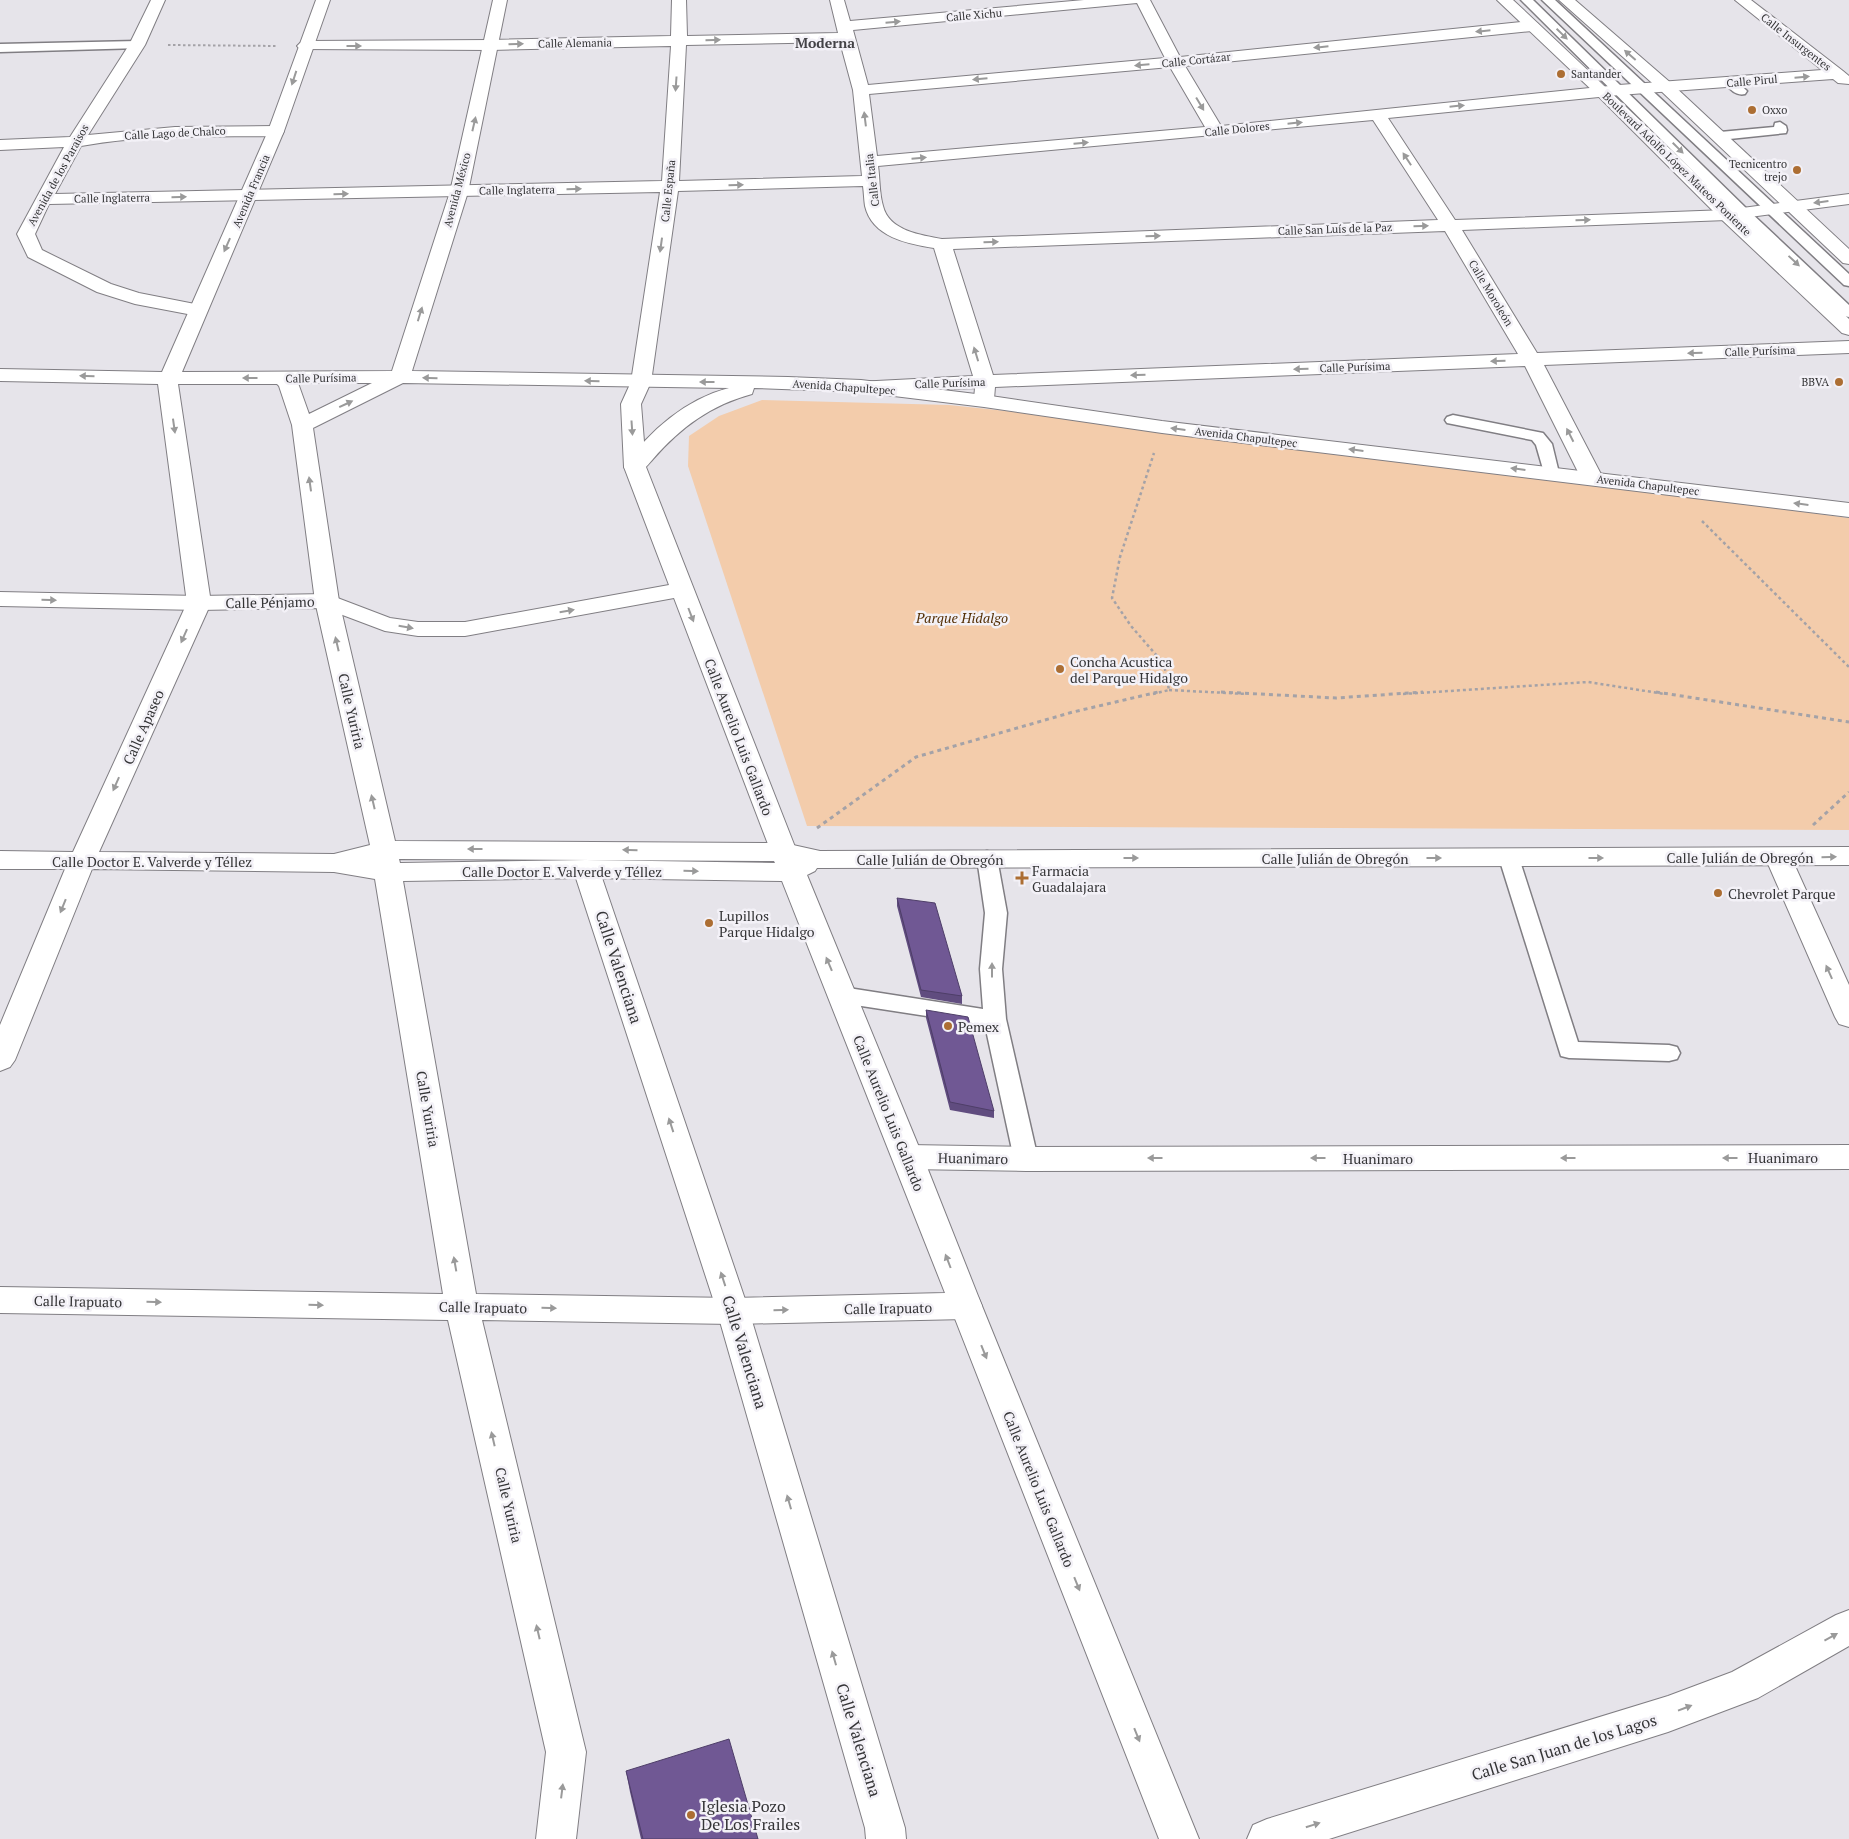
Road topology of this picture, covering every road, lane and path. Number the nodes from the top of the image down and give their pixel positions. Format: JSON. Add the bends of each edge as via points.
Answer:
{"nodes":[{"id":1,"x":158,"y":0,"type":"edge"},
{"id":2,"x":323,"y":0,"type":"edge"},
{"id":3,"x":500,"y":0,"type":"edge"},
{"id":4,"x":679,"y":0,"type":"edge"},
{"id":5,"x":837,"y":0,"type":"edge"},
{"id":6,"x":1133,"y":0,"type":"edge"},
{"id":7,"x":1143,"y":0,"type":"edge"},
{"id":8,"x":1504,"y":0,"type":"edge"},
{"id":9,"x":1527,"y":0,"type":"edge"},
{"id":10,"x":1548,"y":0,"type":"edge"},
{"id":11,"x":1566,"y":0,"type":"edge"},
{"id":12,"x":1742,"y":0,"type":"edge"},
{"id":13,"x":1532,"y":26,"type":"junction"},
{"id":14,"x":845,"y":32,"type":"junction"},
{"id":15,"x":679,"y":41,"type":"junction"},
{"id":16,"x":137,"y":45,"type":"junction"},
{"id":17,"x":491,"y":45,"type":"junction"},
{"id":18,"x":305,"y":46,"type":"junction"},
{"id":19,"x":0,"y":48,"type":"edge"},
{"id":20,"x":1175,"y":62,"type":"junction"},
{"id":21,"x":1843,"y":79,"type":"edge"},
{"id":22,"x":1666,"y":87,"type":"junction"},
{"id":23,"x":1644,"y":88,"type":"junction"},
{"id":24,"x":861,"y":90,"type":"junction"},
{"id":25,"x":1611,"y":90,"type":"junction"},
{"id":26,"x":1377,"y":114,"type":"junction"},
{"id":27,"x":1780,"y":126,"type":"dead end"},
{"id":28,"x":276,"y":131,"type":"junction"},
{"id":29,"x":1216,"y":131,"type":"junction"},
{"id":30,"x":1720,"y":136,"type":"junction"},
{"id":31,"x":75,"y":142,"type":"junction"},
{"id":32,"x":0,"y":145,"type":"edge"},
{"id":33,"x":870,"y":162,"type":"junction"},
{"id":34,"x":872,"y":181,"type":"junction"},
{"id":35,"x":670,"y":186,"type":"junction"},
{"id":36,"x":459,"y":192,"type":"junction"},
{"id":37,"x":249,"y":196,"type":"junction"},
{"id":38,"x":42,"y":199,"type":"junction"},
{"id":39,"x":1849,"y":199,"type":"edge"},
{"id":40,"x":1792,"y":206,"type":"junction"},
{"id":41,"x":1770,"y":210,"type":"junction"},
{"id":42,"x":1735,"y":214,"type":"junction"},
{"id":43,"x":1450,"y":225,"type":"junction"},
{"id":44,"x":942,"y":244,"type":"junction"},
{"id":45,"x":1849,"y":259,"type":"edge"},
{"id":46,"x":1849,"y":282,"type":"edge"},
{"id":47,"x":198,"y":310,"type":"junction"},
{"id":48,"x":1849,"y":313,"type":"edge"},
{"id":49,"x":1849,"y":329,"type":"edge"},
{"id":50,"x":1849,"y":347,"type":"edge"},
{"id":51,"x":1531,"y":359,"type":"junction"},
{"id":52,"x":0,"y":374,"type":"edge"},
{"id":53,"x":400,"y":377,"type":"junction"},
{"id":54,"x":169,"y":378,"type":"junction"},
{"id":55,"x":284,"y":378,"type":"junction"},
{"id":56,"x":641,"y":382,"type":"junction"},
{"id":57,"x":788,"y":383,"type":"junction"},
{"id":58,"x":984,"y":391,"type":"junction"},
{"id":59,"x":1453,"y":420,"type":"dead end"},
{"id":60,"x":302,"y":425,"type":"junction"},
{"id":61,"x":1162,"y":427,"type":"junction"},
{"id":62,"x":635,"y":467,"type":"junction"},
{"id":63,"x":1551,"y":473,"type":"junction"},
{"id":64,"x":1592,"y":478,"type":"junction"},
{"id":65,"x":1668,"y":487,"type":"junction"},
{"id":66,"x":1849,"y":510,"type":"edge"},
{"id":67,"x":682,"y":590,"type":"junction"},
{"id":68,"x":0,"y":600,"type":"edge"},
{"id":69,"x":327,"y":601,"type":"junction"},
{"id":70,"x":199,"y":603,"type":"junction"},
{"id":71,"x":1849,"y":667,"type":"edge"},
{"id":72,"x":1169,"y":690,"type":"junction"},
{"id":73,"x":1849,"y":722,"type":"edge"},
{"id":74,"x":1849,"y":856,"type":"edge"},
{"id":75,"x":1778,"y":857,"type":"junction"},
{"id":76,"x":987,"y":858,"type":"junction"},
{"id":77,"x":1509,"y":858,"type":"junction"},
{"id":78,"x":0,"y":860,"type":"edge"},
{"id":79,"x":82,"y":861,"type":"junction"},
{"id":80,"x":385,"y":861,"type":"junction"},
{"id":81,"x":787,"y":862,"type":"junction"},
{"id":82,"x":586,"y":869,"type":"junction"},
{"id":83,"x":842,"y":995,"type":"junction"},
{"id":84,"x":1849,"y":1017,"type":"edge"},
{"id":85,"x":995,"y":1019,"type":"junction"},
{"id":86,"x":1670,"y":1053,"type":"dead end"},
{"id":87,"x":0,"y":1060,"type":"edge"},
{"id":88,"x":908,"y":1157,"type":"junction"},
{"id":89,"x":1849,"y":1157,"type":"edge"},
{"id":90,"x":1026,"y":1158,"type":"junction"},
{"id":91,"x":0,"y":1300,"type":"edge"},
{"id":92,"x":966,"y":1306,"type":"junction"},
{"id":93,"x":462,"y":1307,"type":"junction"},
{"id":94,"x":733,"y":1311,"type":"junction"},
{"id":95,"x":1849,"y":1627,"type":"edge"},
{"id":96,"x":1271,"y":1838,"type":"edge"},
{"id":97,"x":556,"y":1839,"type":"edge"},
{"id":98,"x":886,"y":1839,"type":"edge"},
{"id":99,"x":1179,"y":1839,"type":"edge"}],
"edges":[{"from":1,"to":16,"type":"street","name":"Avenida de los Paraisos"},
{"from":2,"to":18,"type":"street","name":"Avenida Francia"},
{"from":3,"to":17,"type":"street","name":"Avenida México"},
{"from":4,"to":15,"type":"street","name":"Calle España"},
{"from":5,"to":14,"type":"street","name":"Calle Italia"},
{"from":14,"to":6,"type":"street","name":"Calle Xichu","one_way":true},
{"from":7,"to":20,"type":"street"},
{"from":8,"to":13,"type":"street","name":"Boulevard Adolfo López Mateos Poniente"},
{"from":9,"to":25,"type":"lane","one_way":true},
{"from":10,"to":23,"type":"lane"},
{"from":22,"to":11,"type":"street","one_way":true},
{"from":12,"to":21,"type":"street","name":"Calle Insurgentes"},
{"from":13,"to":20,"type":"street","name":"Calle Cortázar","one_way":true},
{"from":13,"to":25,"type":"street","name":"Boulevard Adolfo López Mateos Poniente"},
{"from":15,"to":14,"type":"street","name":"Calle Alemania","one_way":true},
{"from":14,"to":24,"type":"street","name":"Calle Italia"},
{"from":17,"to":15,"type":"street","name":"Calle Alemania","one_way":true},
{"from":15,"to":35,"type":"street","name":"Calle España","one_way":true},
{"from":16,"to":18,"type":"path"},
{"from":16,"to":19,"type":"lane"},
{"from":16,"to":31,"type":"street","name":"Avenida de los Paraisos"},
{"from":18,"to":17,"type":"street","name":"Calle Alemania","one_way":true},
{"from":36,"to":17,"type":"street","name":"Avenida México","one_way":true},
{"from":18,"to":28,"type":"street","name":"Avenida Francia","one_way":true},
{"from":20,"to":24,"type":"street","name":"Calle Cortázar","one_way":true},
{"from":20,"to":29,"type":"street","one_way":true},
{"from":22,"to":21,"type":"street","name":"Calle Pirul","one_way":true,"via":[[1736,87]]},
{"from":22,"to":23,"type":"street","name":"Calle Pirul"},
{"from":22,"to":30,"type":"street"},
{"from":23,"to":25,"type":"street","name":"Calle Dolores"},
{"from":23,"to":41,"type":"lane"},
{"from":33,"to":24,"type":"street","name":"Calle Italia","one_way":true},
{"from":26,"to":25,"type":"street","name":"Calle Dolores","one_way":true},
{"from":25,"to":42,"type":"street","name":"Boulevard Adolfo López Mateos Poniente","one_way":true},
{"from":29,"to":26,"type":"street","name":"Calle Dolores","one_way":true},
{"from":43,"to":26,"type":"street","name":"Calle Moroleón","one_way":true},
{"from":27,"to":30,"type":"lane","via":[[1781,130],[1776,131]]},
{"from":28,"to":31,"type":"street","name":"Calle Lago de Chalco","via":[[175,132]]},
{"from":28,"to":37,"type":"street","name":"Avenida Francia"},
{"from":33,"to":29,"type":"street","name":"Calle Dolores","one_way":true},
{"from":30,"to":40,"type":"street"},
{"from":31,"to":32,"type":"street","name":"Calle Lago de Chalco"},
{"from":31,"to":38,"type":"street","name":"Avenida de los Paraisos"},
{"from":33,"to":34,"type":"street","name":"Calle Italia"},
{"from":35,"to":34,"type":"street","name":"Calle Inglaterra","one_way":true},
{"from":34,"to":44,"type":"street","name":"Calle Italia","via":[[874,207],[879,219],[889,229],[908,238]]},
{"from":36,"to":35,"type":"street","name":"Calle Inglaterra","one_way":true},
{"from":35,"to":56,"type":"street","name":"Calle España","one_way":true},
{"from":37,"to":36,"type":"street","name":"Calle Inglaterra","one_way":true},
{"from":53,"to":36,"type":"street","name":"Avenida México","one_way":true},
{"from":38,"to":37,"type":"street","name":"Calle Inglaterra","one_way":true},
{"from":37,"to":47,"type":"street","name":"Avenida Francia","one_way":true},
{"from":38,"to":47,"type":"street","name":"Avenida de los Paraisos","via":[[26,234],[34,253],[104,288],[135,298]]},
{"from":39,"to":40,"type":"street","name":"Calle San Luís de la Paz","one_way":true},
{"from":40,"to":41,"type":"street","name":"Calle San Luís de la Paz"},
{"from":40,"to":45,"type":"street"},
{"from":41,"to":42,"type":"street","name":"Calle San Luís de la Paz"},
{"from":41,"to":46,"type":"lane"},
{"from":43,"to":42,"type":"street","name":"Calle San Luís de la Paz","one_way":true},
{"from":42,"to":48,"type":"lane","one_way":true},
{"from":42,"to":49,"type":"street","name":"Boulevard Adolfo López Mateos Poniente"},
{"from":44,"to":43,"type":"street","name":"Calle San Luís de la Paz","one_way":true},
{"from":43,"to":51,"type":"street","name":"Calle Moroleón"},
{"from":58,"to":44,"type":"street","one_way":true},
{"from":47,"to":54,"type":"street","name":"Avenida Francia"},
{"from":50,"to":51,"type":"street","name":"Calle Purísima","one_way":true},
{"from":51,"to":58,"type":"street","name":"Calle Purísima","one_way":true},
{"from":64,"to":51,"type":"street","name":"Calle Moroleón","one_way":true},
{"from":54,"to":52,"type":"street","name":"Calle Purísima","one_way":true},
{"from":53,"to":55,"type":"street","name":"Calle Purísima"},
{"from":56,"to":53,"type":"street","name":"Calle Purísima","one_way":true},
{"from":60,"to":53,"type":"street","one_way":true},
{"from":55,"to":54,"type":"street","name":"Calle Purísima","one_way":true},
{"from":54,"to":70,"type":"street","one_way":true},
{"from":55,"to":60,"type":"street","name":"Calle Yuriria"},
{"from":57,"to":56,"type":"street","name":"Avenida Chapultepec","one_way":true},
{"from":56,"to":62,"type":"street","name":"Calle Aurelio Luis Gallardo","one_way":true,"via":[[631,404]]},
{"from":57,"to":58,"type":"street","name":"Avenida Chapultepec"},
{"from":57,"to":62,"type":"street","via":[[737,392],[692,411],[679,420]]},
{"from":58,"to":61,"type":"street","name":"Avenida Chapultepec"},
{"from":59,"to":63,"type":"lane","via":[[1537,436],[1544,444]]},
{"from":69,"to":60,"type":"street","name":"Calle Yuriria","one_way":true},
{"from":63,"to":61,"type":"street","name":"Avenida Chapultepec","one_way":true},
{"from":61,"to":72,"type":"path","via":[[1120,557],[1112,598],[1164,664]]},
{"from":62,"to":67,"type":"street","name":"Calle Aurelio Luis Gallardo"},
{"from":63,"to":64,"type":"street","name":"Avenida Chapultepec"},
{"from":64,"to":65,"type":"street","name":"Avenida Chapultepec"},
{"from":66,"to":65,"type":"street","name":"Avenida Chapultepec","one_way":true},
{"from":65,"to":71,"type":"path"},
{"from":69,"to":67,"type":"street","name":"Calle Pénjamo","one_way":true,"via":[[385,624],[418,629],[465,630]]},
{"from":67,"to":81,"type":"street","name":"Calle Aurelio Luis Gallardo","one_way":true},
{"from":68,"to":70,"type":"street","name":"Calle Pénjamo","one_way":true},
{"from":69,"to":70,"type":"street","name":"Calle Pénjamo"},
{"from":80,"to":69,"type":"street","name":"Calle Yuriria","one_way":true},
{"from":70,"to":79,"type":"street","name":"Calle Apaseo","one_way":true},
{"from":72,"to":73,"type":"path","via":[[1336,698],[1588,682]]},
{"from":72,"to":81,"type":"path","via":[[1073,712],[916,757]]},
{"from":75,"to":74,"type":"street","name":"Calle Julián de Obregón","one_way":true},
{"from":77,"to":75,"type":"street","name":"Calle Julián de Obregón","one_way":true},
{"from":84,"to":75,"type":"street","one_way":true},
{"from":76,"to":77,"type":"street","name":"Calle Julián de Obregón","one_way":true},
{"from":76,"to":81,"type":"street","name":"Calle Julián de Obregón"},
{"from":85,"to":76,"type":"lane","one_way":true,"via":[[992,969],[996,913]]},
{"from":77,"to":86,"type":"lane","via":[[1569,1050]]},
{"from":78,"to":79,"type":"street","name":"Calle Doctor E. Valverde y Téllez"},
{"from":79,"to":80,"type":"street","name":"Calle Doctor E. Valverde y Téllez"},
{"from":79,"to":87,"type":"street","name":"Calle Apaseo","one_way":true},
{"from":81,"to":80,"type":"street","name":"Calle Doctor E. Valverde y Téllez","one_way":true,"via":[[524,849]]},
{"from":80,"to":82,"type":"street","name":"Calle Doctor E. Valverde y Téllez"},
{"from":93,"to":80,"type":"street","name":"Calle Yuriria","one_way":true},
{"from":82,"to":81,"type":"street","name":"Calle Doctor E. Valverde y Téllez","one_way":true},
{"from":83,"to":81,"type":"street","name":"Calle Aurelio Luis Gallardo","one_way":true},
{"from":94,"to":82,"type":"street","name":"Calle Valenciana","one_way":true},
{"from":83,"to":85,"type":"lane"},
{"from":83,"to":88,"type":"street","name":"Calle Aurelio Luis Gallardo"},
{"from":85,"to":90,"type":"lane"},
{"from":88,"to":90,"type":"street","name":"Huanimaro"},
{"from":92,"to":88,"type":"street","name":"Calle Aurelio Luis Gallardo","one_way":true},
{"from":89,"to":90,"type":"street","name":"Huanimaro","one_way":true},
{"from":91,"to":93,"type":"street","name":"Calle Irapuato","one_way":true},
{"from":94,"to":92,"type":"street","name":"Calle Irapuato","one_way":true},
{"from":92,"to":99,"type":"street","name":"Calle Aurelio Luis Gallardo","one_way":true},
{"from":93,"to":94,"type":"street","name":"Calle Irapuato","one_way":true},
{"from":97,"to":93,"type":"street","name":"Calle Yuriria","one_way":true,"via":[[566,1752]]},
{"from":98,"to":94,"type":"street","name":"Calle Valenciana","one_way":true},
{"from":96,"to":95,"type":"street","name":"Calle San Juan de los Lagos","one_way":true,"via":[[1668,1714],[1744,1685]]}]}
